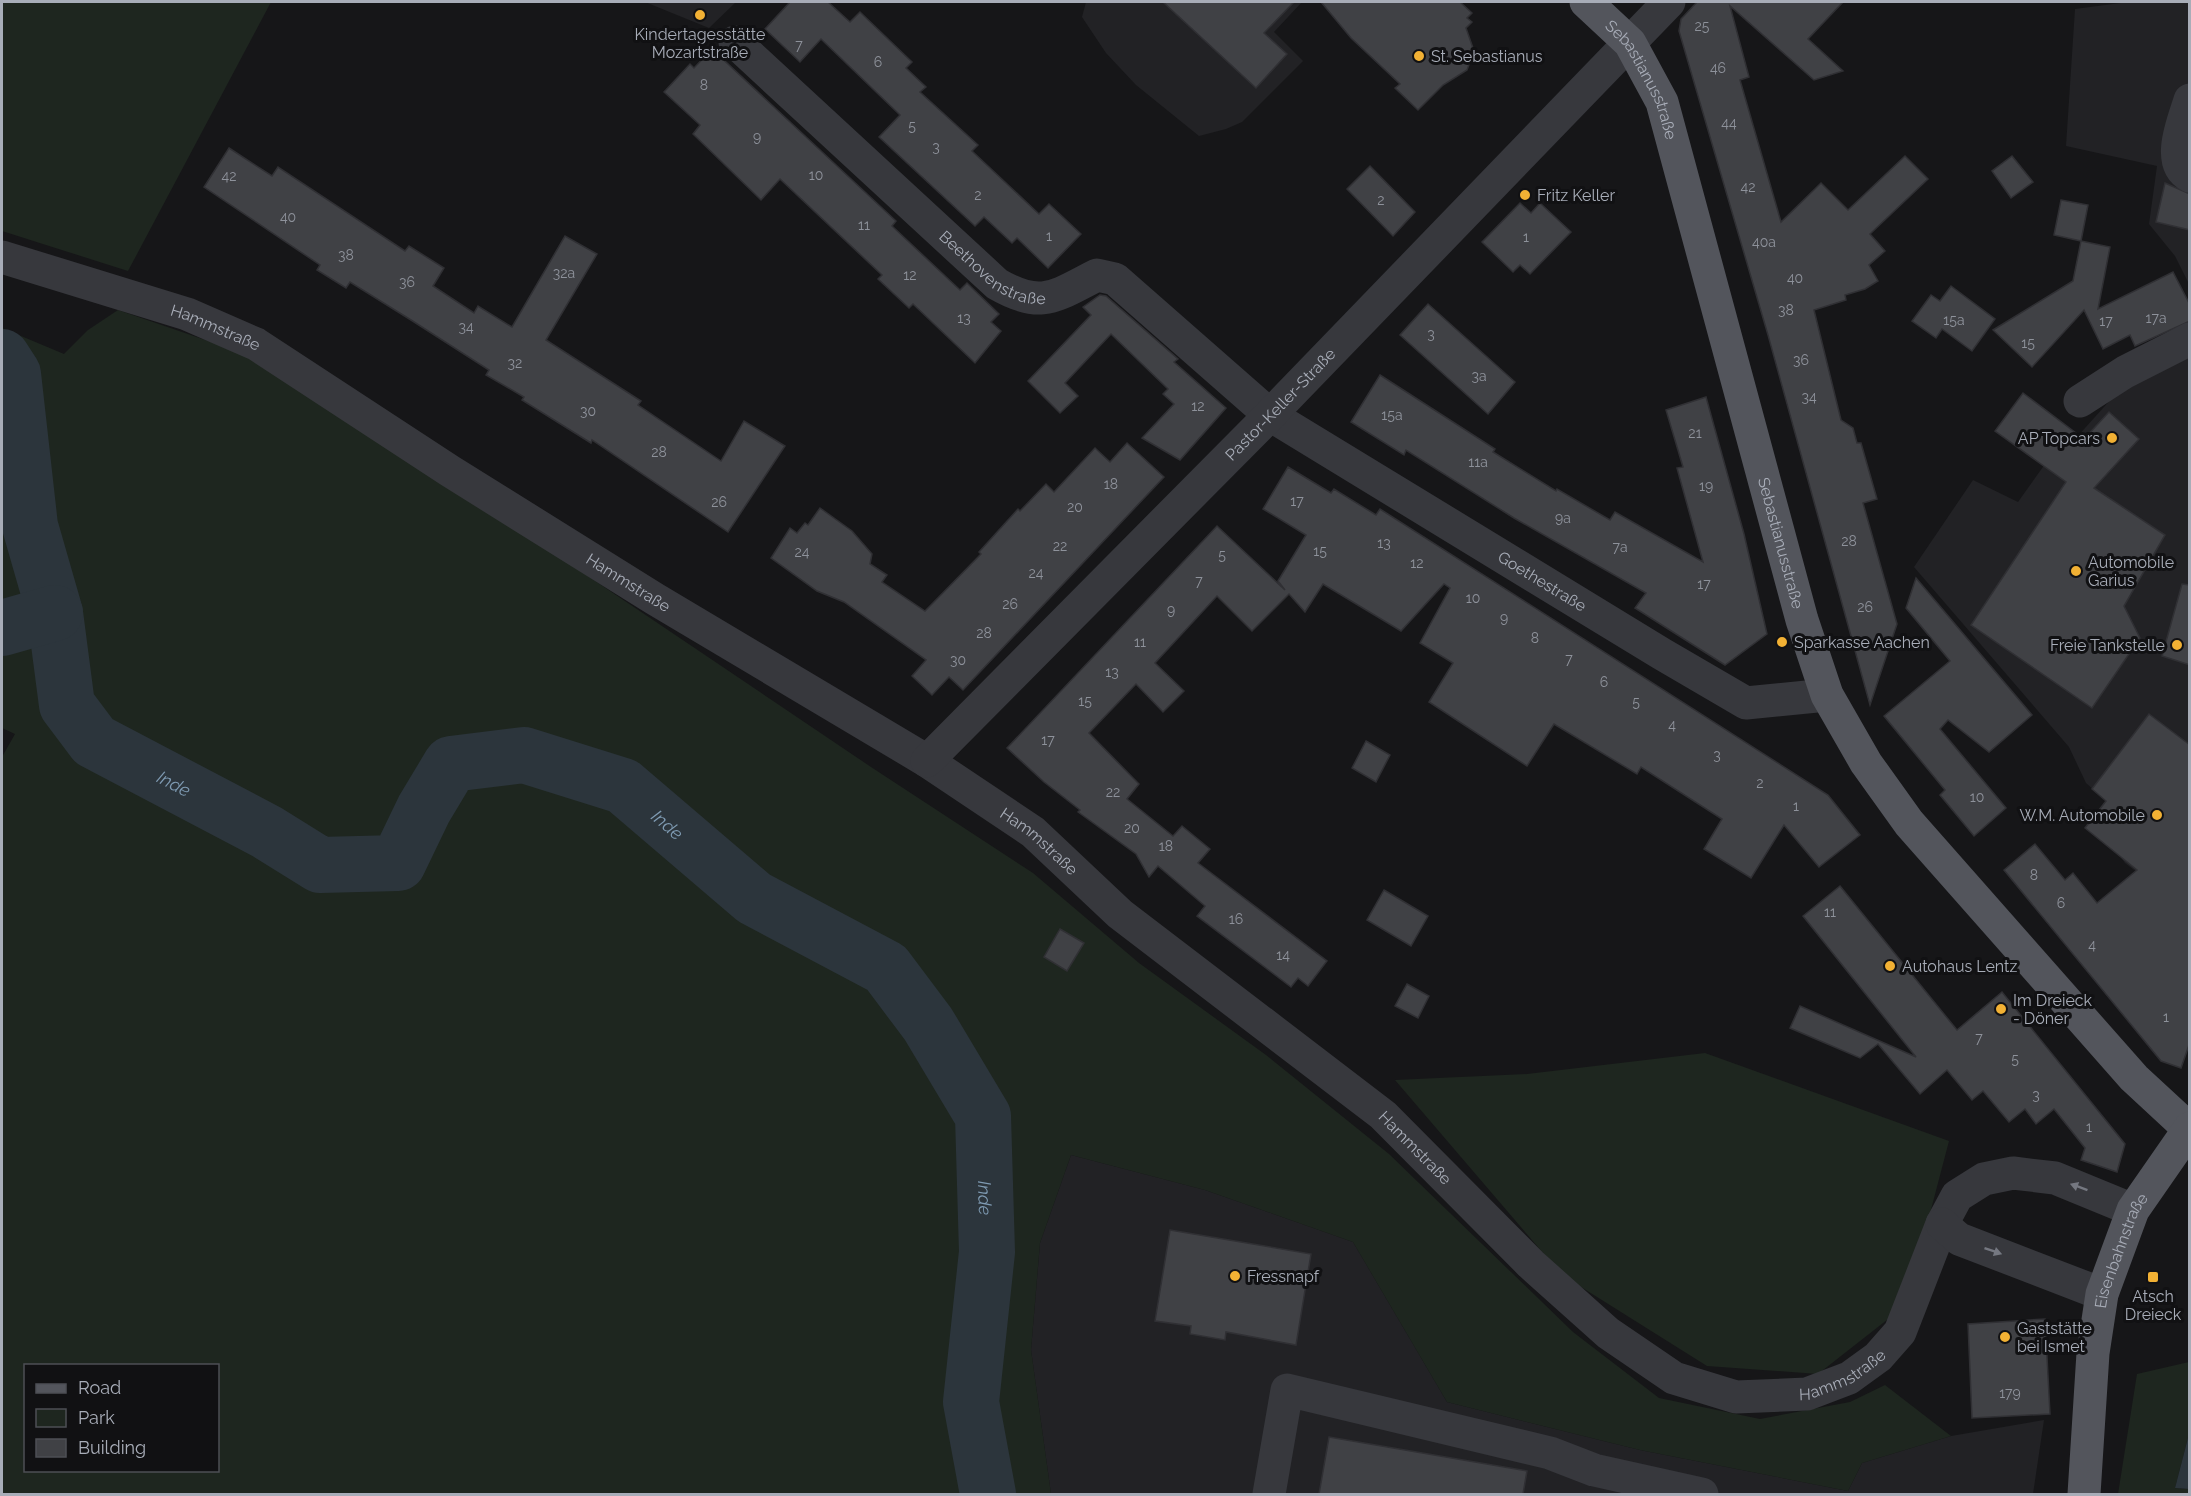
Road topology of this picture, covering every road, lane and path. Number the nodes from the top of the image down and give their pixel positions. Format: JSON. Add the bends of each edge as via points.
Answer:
{"nodes":[{"id":1,"x":1586,"y":2,"type":"edge"},
{"id":2,"x":1669,"y":2,"type":"edge"},
{"id":3,"x":735,"y":42,"type":"dead end"},
{"id":4,"x":1630,"y":43,"type":"junction"},
{"id":5,"x":2190,"y":100,"type":"edge"},
{"id":6,"x":2190,"y":176,"type":"edge"},
{"id":7,"x":2,"y":257,"type":"edge"},
{"id":8,"x":2190,"y":339,"type":"edge"},
{"id":9,"x":2080,"y":401,"type":"dead end"},
{"id":10,"x":1270,"y":416,"type":"junction"},
{"id":11,"x":1827,"y":696,"type":"junction"},
{"id":12,"x":927,"y":761,"type":"junction"},
{"id":13,"x":2189,"y":1129,"type":"edge"},
{"id":14,"x":2133,"y":1210,"type":"junction"},
{"id":15,"x":1942,"y":1224,"type":"junction"},
{"id":16,"x":2102,"y":1294,"type":"junction"},
{"id":17,"x":1592,"y":1482,"type":"edge"},
{"id":18,"x":1269,"y":1494,"type":"edge"},
{"id":19,"x":1702,"y":1494,"type":"edge"},
{"id":20,"x":2084,"y":1494,"type":"edge"}],
"edges":[{"from":1,"to":4,"type":"main road","name":"Sebastianusstraße"},
{"from":2,"to":4,"type":"street","name":"Pastor-Keller-Straße"},
{"from":3,"to":10,"type":"street","name":"Beethovenstraße","via":[[997,284],[1018,296],[1038,300],[1097,275],[1115,279]]},
{"from":4,"to":10,"type":"street","name":"Pastor-Keller-Straße"},
{"from":4,"to":11,"type":"main road","name":"Sebastianusstraße","via":[[1662,102],[1802,620]]},
{"from":5,"to":6,"type":"street","via":[[2177,153],[2178,163]]},
{"from":7,"to":12,"type":"street","name":"Hammstraße","via":[[187,314],[256,344],[635,587]]},
{"from":8,"to":9,"type":"street","via":[[2125,372]]},
{"from":10,"to":11,"type":"street","name":"Goethestraße","via":[[1746,703]]},
{"from":10,"to":12,"type":"street","name":"Pastor-Keller-Straße"},
{"from":11,"to":13,"type":"main road","name":"Sebastianusstraße","via":[[1866,763],[1908,823],[2134,1078]]},
{"from":12,"to":15,"type":"street","name":"Hammstraße","via":[[1033,832],[1120,914],[1383,1116],[1548,1279],[1608,1333],[1674,1378],[1736,1397],[1807,1394],[1849,1378],[1878,1357],[1900,1332]]},
{"from":13,"to":14,"type":"main road","name":"Eisenbahnstraße"},
{"from":14,"to":15,"type":"street","name":"Hammstraße","one_way":true,"via":[[2055,1178],[2013,1173],[1984,1179],[1957,1196]]},
{"from":14,"to":16,"type":"main road","name":"Eisenbahnstraße"},
{"from":15,"to":16,"type":"street","one_way":true,"via":[[1959,1239]]},
{"from":16,"to":20,"type":"main road","name":"Eisenbahnstraße","via":[[2093,1353]]},
{"from":17,"to":18,"type":"street","via":[[1550,1453],[1287,1390]]},
{"from":17,"to":19,"type":"street"}]}
